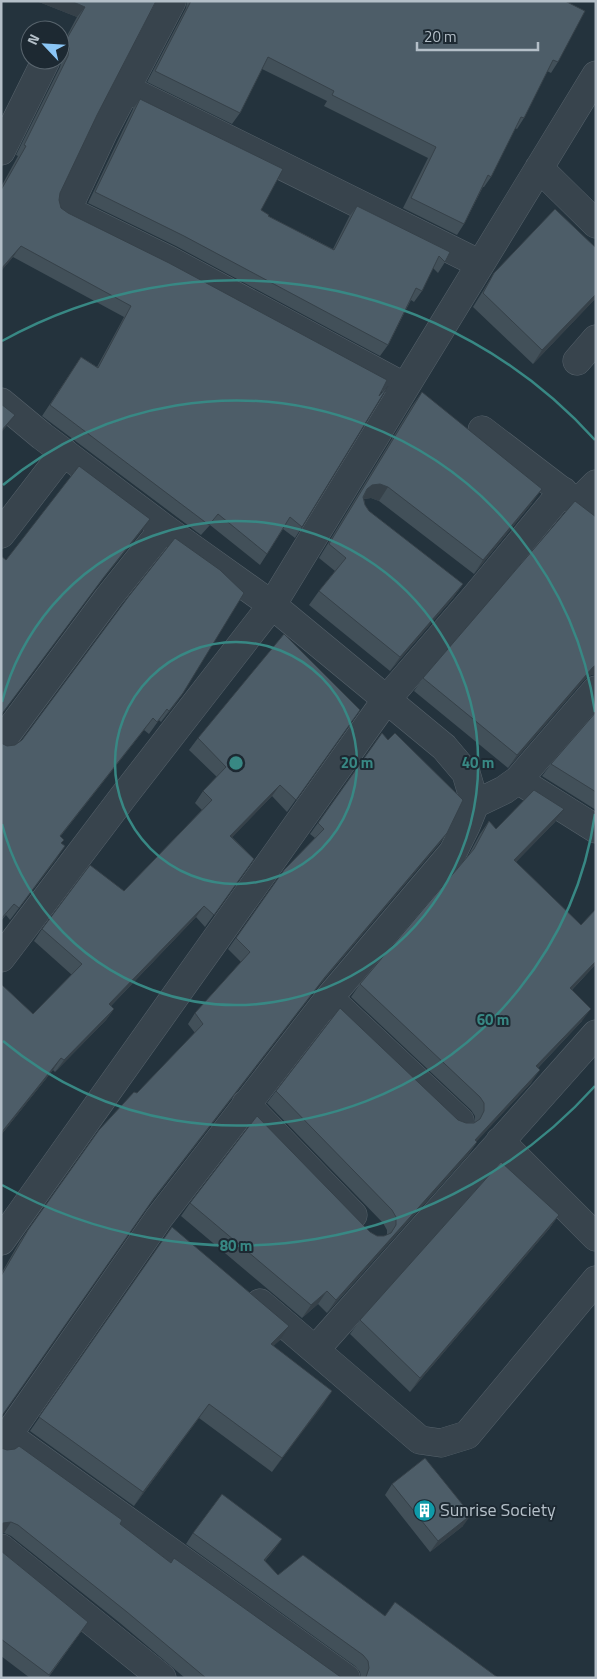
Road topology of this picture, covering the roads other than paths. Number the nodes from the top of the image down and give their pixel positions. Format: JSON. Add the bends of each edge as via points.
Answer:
{"nodes":[{"id":1,"x":172,"y":1,"type":"edge"},
{"id":2,"x":41,"y":70,"type":"edge"},
{"id":3,"x":596,"y":75,"type":"edge"},
{"id":4,"x":127,"y":90,"type":"junction"},
{"id":5,"x":1,"y":151,"type":"edge"},
{"id":6,"x":539,"y":168,"type":"junction"},
{"id":7,"x":596,"y":224,"type":"edge"},
{"id":8,"x":480,"y":264,"type":"junction"},
{"id":9,"x":596,"y":339,"type":"edge"},
{"id":10,"x":577,"y":361,"type":"dead end"},
{"id":11,"x":405,"y":387,"type":"junction"},
{"id":12,"x":1,"y":402,"type":"edge"},
{"id":13,"x":482,"y":430,"type":"dead end"},
{"id":14,"x":64,"y":452,"type":"junction"},
{"id":15,"x":596,"y":484,"type":"edge"},
{"id":16,"x":579,"y":504,"type":"edge"},
{"id":17,"x":164,"y":528,"type":"junction"},
{"id":18,"x":1,"y":534,"type":"edge"},
{"id":19,"x":453,"y":579,"type":"edge"},
{"id":20,"x":476,"y":596,"type":"junction"},
{"id":21,"x":272,"y":606,"type":"junction"},
{"id":22,"x":596,"y":690,"type":"edge"},
{"id":23,"x":386,"y":700,"type":"junction"},
{"id":24,"x":1,"y":742,"type":"edge"},
{"id":25,"x":518,"y":780,"type":"junction"},
{"id":26,"x":474,"y":804,"type":"junction"},
{"id":27,"x":596,"y":829,"type":"edge"},
{"id":28,"x":1,"y":958,"type":"edge"},
{"id":29,"x":329,"y":998,"type":"junction"},
{"id":30,"x":596,"y":1034,"type":"edge"},
{"id":31,"x":246,"y":1104,"type":"junction"},
{"id":32,"x":460,"y":1121,"type":"edge"},
{"id":33,"x":500,"y":1141,"type":"junction"},
{"id":34,"x":372,"y":1234,"type":"edge"},
{"id":35,"x":596,"y":1237,"type":"edge"},
{"id":36,"x":1,"y":1241,"type":"edge"},
{"id":37,"x":596,"y":1280,"type":"edge"},
{"id":38,"x":238,"y":1284,"type":"edge"},
{"id":39,"x":315,"y":1350,"type":"junction"},
{"id":40,"x":5,"y":1440,"type":"edge"},
{"id":41,"x":1,"y":1548,"type":"edge"},
{"id":42,"x":162,"y":1678,"type":"edge"},
{"id":43,"x":346,"y":1678,"type":"edge"}],
"edges":[{"from":1,"to":4,"type":"street"},
{"from":2,"to":5,"type":"street"},
{"from":3,"to":6,"type":"street"},
{"from":4,"to":8,"type":"street"},
{"from":4,"to":11,"type":"street","via":[[66,210],[169,260]]},
{"from":6,"to":7,"type":"street"},
{"from":6,"to":8,"type":"street"},
{"from":8,"to":11,"type":"street"},
{"from":9,"to":10,"type":"street"},
{"from":11,"to":21,"type":"street"},
{"from":12,"to":14,"type":"street"},
{"from":13,"to":16,"type":"street"},
{"from":14,"to":17,"type":"street"},
{"from":14,"to":18,"type":"street"},
{"from":15,"to":16,"type":"street"},
{"from":16,"to":20,"type":"street"},
{"from":17,"to":21,"type":"street"},
{"from":17,"to":24,"type":"street"},
{"from":19,"to":20,"type":"street"},
{"from":20,"to":23,"type":"street"},
{"from":21,"to":23,"type":"street"},
{"from":21,"to":28,"type":"street"},
{"from":22,"to":25,"type":"street"},
{"from":23,"to":26,"type":"street","via":[[444,747],[466,773]]},
{"from":23,"to":36,"type":"street"},
{"from":25,"to":26,"type":"street"},
{"from":25,"to":27,"type":"street"},
{"from":26,"to":29,"type":"street","via":[[453,852]]},
{"from":29,"to":31,"type":"street"},
{"from":29,"to":32,"type":"street"},
{"from":30,"to":33,"type":"street"},
{"from":31,"to":34,"type":"street"},
{"from":31,"to":40,"type":"street","via":[[169,1226]]},
{"from":33,"to":35,"type":"street"},
{"from":33,"to":39,"type":"street"},
{"from":37,"to":39,"type":"street","via":[[467,1435],[441,1443],[420,1440]]},
{"from":38,"to":39,"type":"street"},
{"from":40,"to":43,"type":"street"},
{"from":41,"to":42,"type":"street"}]}
